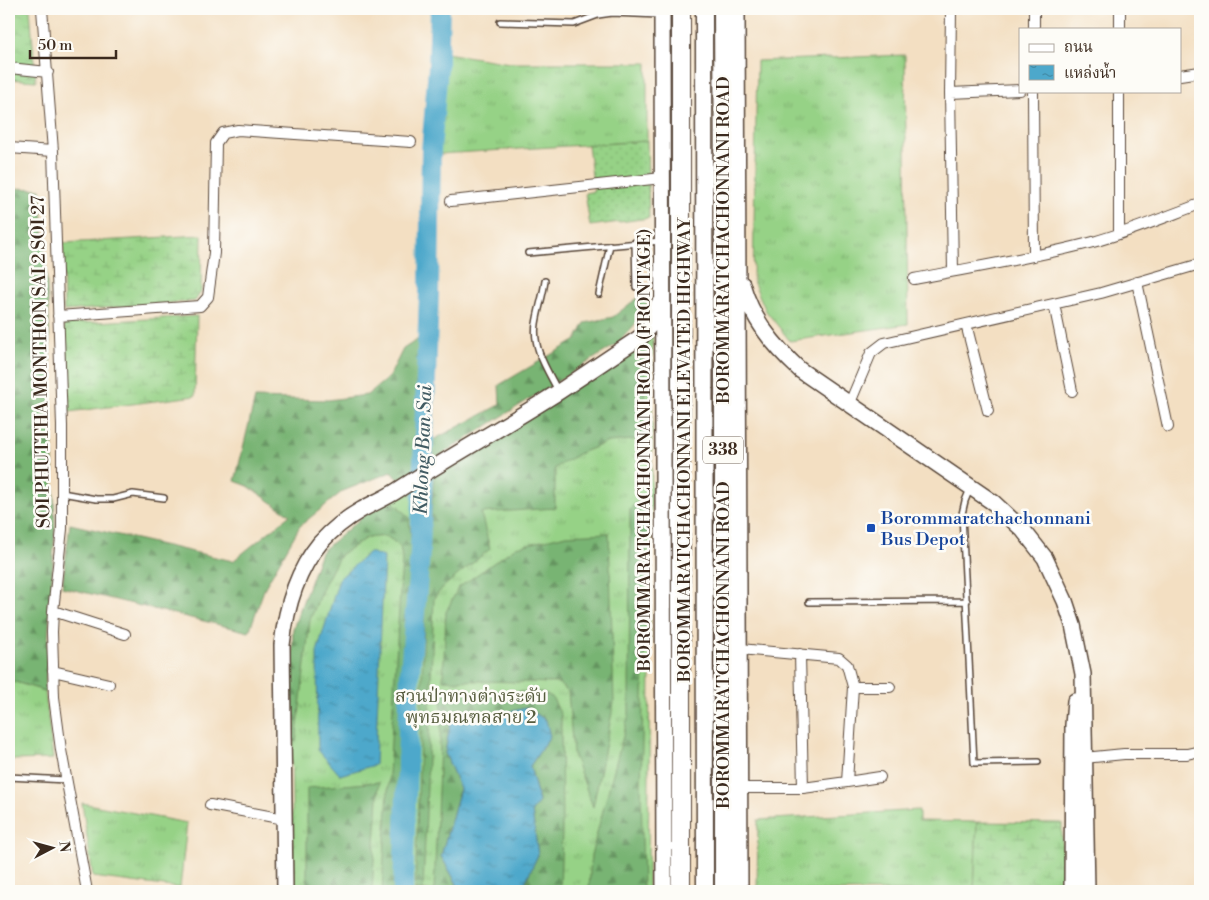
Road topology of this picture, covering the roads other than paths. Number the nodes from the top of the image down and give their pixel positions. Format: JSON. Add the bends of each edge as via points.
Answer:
{"nodes":[{"id":1,"x":42,"y":9,"type":"edge"},
{"id":2,"x":681,"y":9,"type":"edge"},
{"id":3,"x":690,"y":9,"type":"edge"},
{"id":4,"x":704,"y":9,"type":"edge"},
{"id":5,"x":731,"y":9,"type":"edge"},
{"id":6,"x":951,"y":9,"type":"edge"},
{"id":7,"x":1034,"y":9,"type":"edge"},
{"id":8,"x":1120,"y":9,"type":"edge"},
{"id":9,"x":790,"y":10,"type":"edge"},
{"id":10,"x":665,"y":11,"type":"edge"},
{"id":11,"x":500,"y":22,"type":"dead end"},
{"id":12,"x":1034,"y":28,"type":"edge"},
{"id":13,"x":1120,"y":28,"type":"edge"},
{"id":14,"x":9,"y":68,"type":"edge"},
{"id":15,"x":48,"y":72,"type":"junction"},
{"id":16,"x":1200,"y":72,"type":"edge"},
{"id":17,"x":1182,"y":76,"type":"edge"},
{"id":18,"x":1019,"y":90,"type":"edge"},
{"id":19,"x":1033,"y":92,"type":"edge"},
{"id":20,"x":1119,"y":92,"type":"edge"},
{"id":21,"x":950,"y":93,"type":"junction"},
{"id":22,"x":681,"y":105,"type":"junction"},
{"id":23,"x":412,"y":142,"type":"dead end"},
{"id":24,"x":9,"y":148,"type":"edge"},
{"id":25,"x":53,"y":151,"type":"junction"},
{"id":26,"x":662,"y":178,"type":"junction"},
{"id":27,"x":451,"y":201,"type":"dead end"},
{"id":28,"x":1200,"y":204,"type":"edge"},
{"id":29,"x":1119,"y":234,"type":"junction"},
{"id":30,"x":662,"y":241,"type":"junction"},
{"id":31,"x":635,"y":242,"type":"junction"},
{"id":32,"x":610,"y":245,"type":"junction"},
{"id":33,"x":528,"y":253,"type":"dead end"},
{"id":34,"x":1034,"y":256,"type":"junction"},
{"id":35,"x":1200,"y":264,"type":"edge"},
{"id":36,"x":738,"y":269,"type":"junction"},
{"id":37,"x":954,"y":271,"type":"junction"},
{"id":38,"x":914,"y":279,"type":"dead end"},
{"id":39,"x":545,"y":281,"type":"dead end"},
{"id":40,"x":1137,"y":282,"type":"junction"},
{"id":41,"x":636,"y":288,"type":"dead end"},
{"id":42,"x":599,"y":294,"type":"dead end"},
{"id":43,"x":662,"y":294,"type":"junction"},
{"id":44,"x":1054,"y":304,"type":"junction"},
{"id":45,"x":58,"y":316,"type":"junction"},
{"id":46,"x":966,"y":324,"type":"junction"},
{"id":47,"x":559,"y":391,"type":"junction"},
{"id":48,"x":1072,"y":391,"type":"dead end"},
{"id":49,"x":849,"y":405,"type":"junction"},
{"id":50,"x":988,"y":411,"type":"dead end"},
{"id":51,"x":1168,"y":427,"type":"dead end"},
{"id":52,"x":971,"y":488,"type":"junction"},
{"id":53,"x":62,"y":493,"type":"junction"},
{"id":54,"x":164,"y":498,"type":"dead end"},
{"id":55,"x":967,"y":601,"type":"junction"},
{"id":56,"x":809,"y":602,"type":"dead end"},
{"id":57,"x":52,"y":611,"type":"junction"},
{"id":58,"x":124,"y":634,"type":"dead end"},
{"id":59,"x":740,"y":649,"type":"junction"},
{"id":60,"x":800,"y":654,"type":"junction"},
{"id":61,"x":53,"y":671,"type":"junction"},
{"id":62,"x":1082,"y":674,"type":"junction"},
{"id":63,"x":109,"y":684,"type":"dead end"},
{"id":64,"x":853,"y":686,"type":"junction"},
{"id":65,"x":890,"y":687,"type":"dead end"},
{"id":66,"x":1200,"y":751,"type":"edge"},
{"id":67,"x":1084,"y":758,"type":"junction"},
{"id":68,"x":1038,"y":762,"type":"dead end"},
{"id":69,"x":9,"y":777,"type":"edge"},
{"id":70,"x":880,"y":777,"type":"dead end"},
{"id":71,"x":66,"y":780,"type":"junction"},
{"id":72,"x":847,"y":782,"type":"junction"},
{"id":73,"x":739,"y":788,"type":"junction"},
{"id":74,"x":803,"y":788,"type":"junction"},
{"id":75,"x":210,"y":805,"type":"dead end"},
{"id":76,"x":284,"y":819,"type":"junction"},
{"id":77,"x":87,"y":891,"type":"edge"},
{"id":78,"x":286,"y":891,"type":"edge"},
{"id":79,"x":664,"y":891,"type":"edge"},
{"id":80,"x":681,"y":891,"type":"edge"},
{"id":81,"x":690,"y":891,"type":"edge"},
{"id":82,"x":705,"y":891,"type":"edge"},
{"id":83,"x":724,"y":891,"type":"edge"},
{"id":84,"x":740,"y":891,"type":"edge"},
{"id":85,"x":1072,"y":891,"type":"edge"},
{"id":86,"x":1088,"y":891,"type":"edge"}],
"edges":[{"from":1,"to":15,"type":"street","name":"SOI PHUTTHA MONTHON SAI 2 SOI 27"},
{"from":2,"to":22,"type":"highway","number":"338"},
{"from":3,"to":81,"type":"main road","name":"BOROMMARATCHACHONNANI ELEVATED HIGHWAY","number":"338"},
{"from":4,"to":82,"type":"main road","name":"BOROMMARATCHACHONNANI ELEVATED HIGHWAY","number":"338"},
{"from":5,"to":9,"type":"lane"},
{"from":5,"to":36,"type":"main road","number":"338"},
{"from":5,"to":83,"type":"highway","name":"BOROMMARATCHACHONNANI ROAD","number":"338","via":[[724,92]]},
{"from":6,"to":21,"type":"street"},
{"from":7,"to":12,"type":"street"},
{"from":8,"to":13,"type":"street"},
{"from":10,"to":11,"type":"lane","via":[[612,13],[574,24]]},
{"from":10,"to":22,"type":"highway"},
{"from":10,"to":26,"type":"main road","name":"BOROMMARATCHACHONNANI ROAD (FRONTAGE)"},
{"from":14,"to":15,"type":"street"},
{"from":15,"to":25,"type":"street","name":"SOI PHUTTHA MONTHON SAI 2 SOI 27"},
{"from":16,"to":17,"type":"street"},
{"from":18,"to":21,"type":"street"},
{"from":19,"to":34,"type":"street"},
{"from":20,"to":29,"type":"street"},
{"from":21,"to":37,"type":"street"},
{"from":22,"to":80,"type":"highway","number":"338"},
{"from":23,"to":45,"type":"street","via":[[238,130],[223,133],[216,143],[214,253],[208,297],[200,306]]},
{"from":24,"to":25,"type":"street"},
{"from":25,"to":45,"type":"street","name":"SOI PHUTTHA MONTHON SAI 2 SOI 27"},
{"from":26,"to":27,"type":"street"},
{"from":26,"to":30,"type":"main road","name":"BOROMMARATCHACHONNANI ROAD (FRONTAGE)"},
{"from":28,"to":29,"type":"street"},
{"from":29,"to":34,"type":"street"},
{"from":30,"to":31,"type":"lane"},
{"from":30,"to":43,"type":"main road","name":"BOROMMARATCHACHONNANI ROAD (FRONTAGE)"},
{"from":31,"to":32,"type":"lane"},
{"from":31,"to":41,"type":"lane"},
{"from":32,"to":33,"type":"lane"},
{"from":32,"to":42,"type":"lane"},
{"from":34,"to":37,"type":"street"},
{"from":35,"to":40,"type":"street"},
{"from":36,"to":49,"type":"main road","via":[[751,310],[771,340],[800,370]]},
{"from":36,"to":59,"type":"main road","number":"338"},
{"from":37,"to":38,"type":"street"},
{"from":39,"to":47,"type":"lane","via":[[535,326],[537,343],[540,356]]},
{"from":40,"to":44,"type":"street"},
{"from":40,"to":51,"type":"street"},
{"from":43,"to":47,"type":"main road","via":[[642,336]]},
{"from":43,"to":79,"type":"main road","name":"BOROMMARATCHACHONNANI ROAD (FRONTAGE)"},
{"from":44,"to":46,"type":"street"},
{"from":44,"to":48,"type":"street"},
{"from":45,"to":53,"type":"street","name":"SOI PHUTTHA MONTHON SAI 2 SOI 27"},
{"from":46,"to":49,"type":"street","via":[[884,343],[871,354]]},
{"from":46,"to":50,"type":"street"},
{"from":47,"to":76,"type":"main road","via":[[361,510],[338,526],[303,568],[285,616],[282,645]]},
{"from":49,"to":52,"type":"main road"},
{"from":52,"to":55,"type":"lane","via":[[962,514]]},
{"from":52,"to":62,"type":"main road","via":[[1008,516],[1029,536],[1045,558],[1073,625]]},
{"from":53,"to":54,"type":"lane","via":[[96,500],[133,494]]},
{"from":53,"to":57,"type":"street","name":"SOI PHUTTHA MONTHON SAI 2 SOI 27","via":[[62,529]]},
{"from":55,"to":56,"type":"lane"},
{"from":55,"to":68,"type":"lane","via":[[974,763]]},
{"from":57,"to":58,"type":"street"},
{"from":57,"to":61,"type":"street","name":"SOI PHUTTHA MONTHON SAI 2 SOI 27"},
{"from":59,"to":60,"type":"street"},
{"from":59,"to":73,"type":"main road","number":"338"},
{"from":60,"to":64,"type":"street","via":[[844,661]]},
{"from":60,"to":74,"type":"street"},
{"from":61,"to":63,"type":"street"},
{"from":61,"to":71,"type":"street","name":"SOI PHUTTHA MONTHON SAI 2 SOI 27","via":[[56,725]]},
{"from":62,"to":67,"type":"main road"},
{"from":62,"to":85,"type":"main road","via":[[1075,695],[1073,725]]},
{"from":64,"to":65,"type":"street"},
{"from":64,"to":72,"type":"street"},
{"from":66,"to":67,"type":"street"},
{"from":67,"to":86,"type":"main road"},
{"from":69,"to":71,"type":"lane"},
{"from":70,"to":72,"type":"street"},
{"from":71,"to":77,"type":"street","name":"SOI PHUTTHA MONTHON SAI 2 SOI 27"},
{"from":72,"to":74,"type":"street"},
{"from":73,"to":74,"type":"street"},
{"from":73,"to":84,"type":"main road","number":"338"},
{"from":75,"to":76,"type":"street"},
{"from":76,"to":78,"type":"main road"}]}
